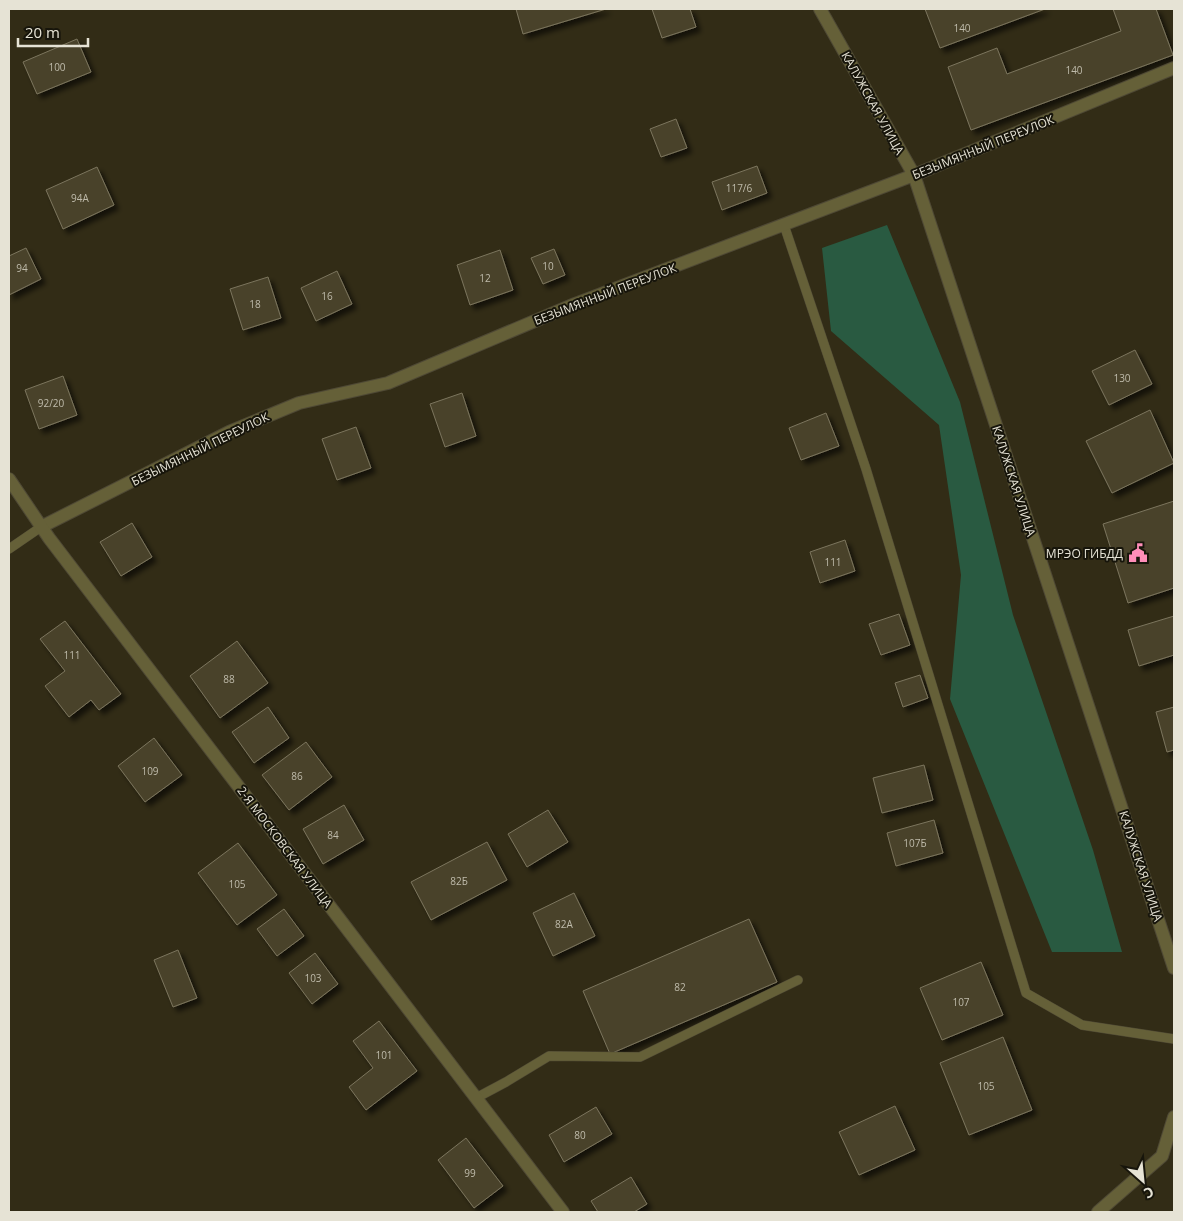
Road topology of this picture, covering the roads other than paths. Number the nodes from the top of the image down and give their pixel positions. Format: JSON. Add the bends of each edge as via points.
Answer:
{"nodes":[{"id":1,"x":820,"y":9,"type":"edge"},
{"id":2,"x":1174,"y":68,"type":"edge"},
{"id":3,"x":914,"y":175,"type":"junction"},
{"id":4,"x":784,"y":225,"type":"junction"},
{"id":5,"x":9,"y":479,"type":"edge"},
{"id":6,"x":41,"y":527,"type":"junction"},
{"id":7,"x":9,"y":549,"type":"edge"},
{"id":8,"x":1174,"y":968,"type":"edge"},
{"id":9,"x":798,"y":980,"type":"dead end"},
{"id":10,"x":1174,"y":1039,"type":"edge"},
{"id":11,"x":476,"y":1098,"type":"junction"},
{"id":12,"x":1174,"y":1117,"type":"edge"},
{"id":13,"x":563,"y":1212,"type":"edge"},
{"id":14,"x":1098,"y":1212,"type":"edge"}],
"edges":[{"from":1,"to":3,"type":"street","name":"КАЛУЖСКАЯ УЛИЦА"},
{"from":2,"to":3,"type":"street","name":"БЕЗЫМЯННЫЙ ПЕРЕУЛОК"},
{"from":3,"to":4,"type":"street","name":"БЕЗЫМЯННЫЙ ПЕРЕУЛОК"},
{"from":3,"to":8,"type":"street","name":"КАЛУЖСКАЯ УЛИЦА"},
{"from":4,"to":6,"type":"street","name":"БЕЗЫМЯННЫЙ ПЕРЕУЛОК","via":[[575,304],[388,383],[299,402],[230,432]]},
{"from":4,"to":10,"type":"lane","via":[[866,469],[1026,993],[1082,1025]]},
{"from":5,"to":6,"type":"street","name":"2-Я МОСКОВСКАЯ УЛИЦА"},
{"from":6,"to":7,"type":"lane"},
{"from":6,"to":11,"type":"street","name":"2-Я МОСКОВСКАЯ УЛИЦА"},
{"from":9,"to":11,"type":"lane","via":[[640,1057],[548,1056]]},
{"from":11,"to":13,"type":"street","name":"2-Я МОСКОВСКАЯ УЛИЦА"},
{"from":12,"to":14,"type":"street","via":[[1162,1156]]}]}
